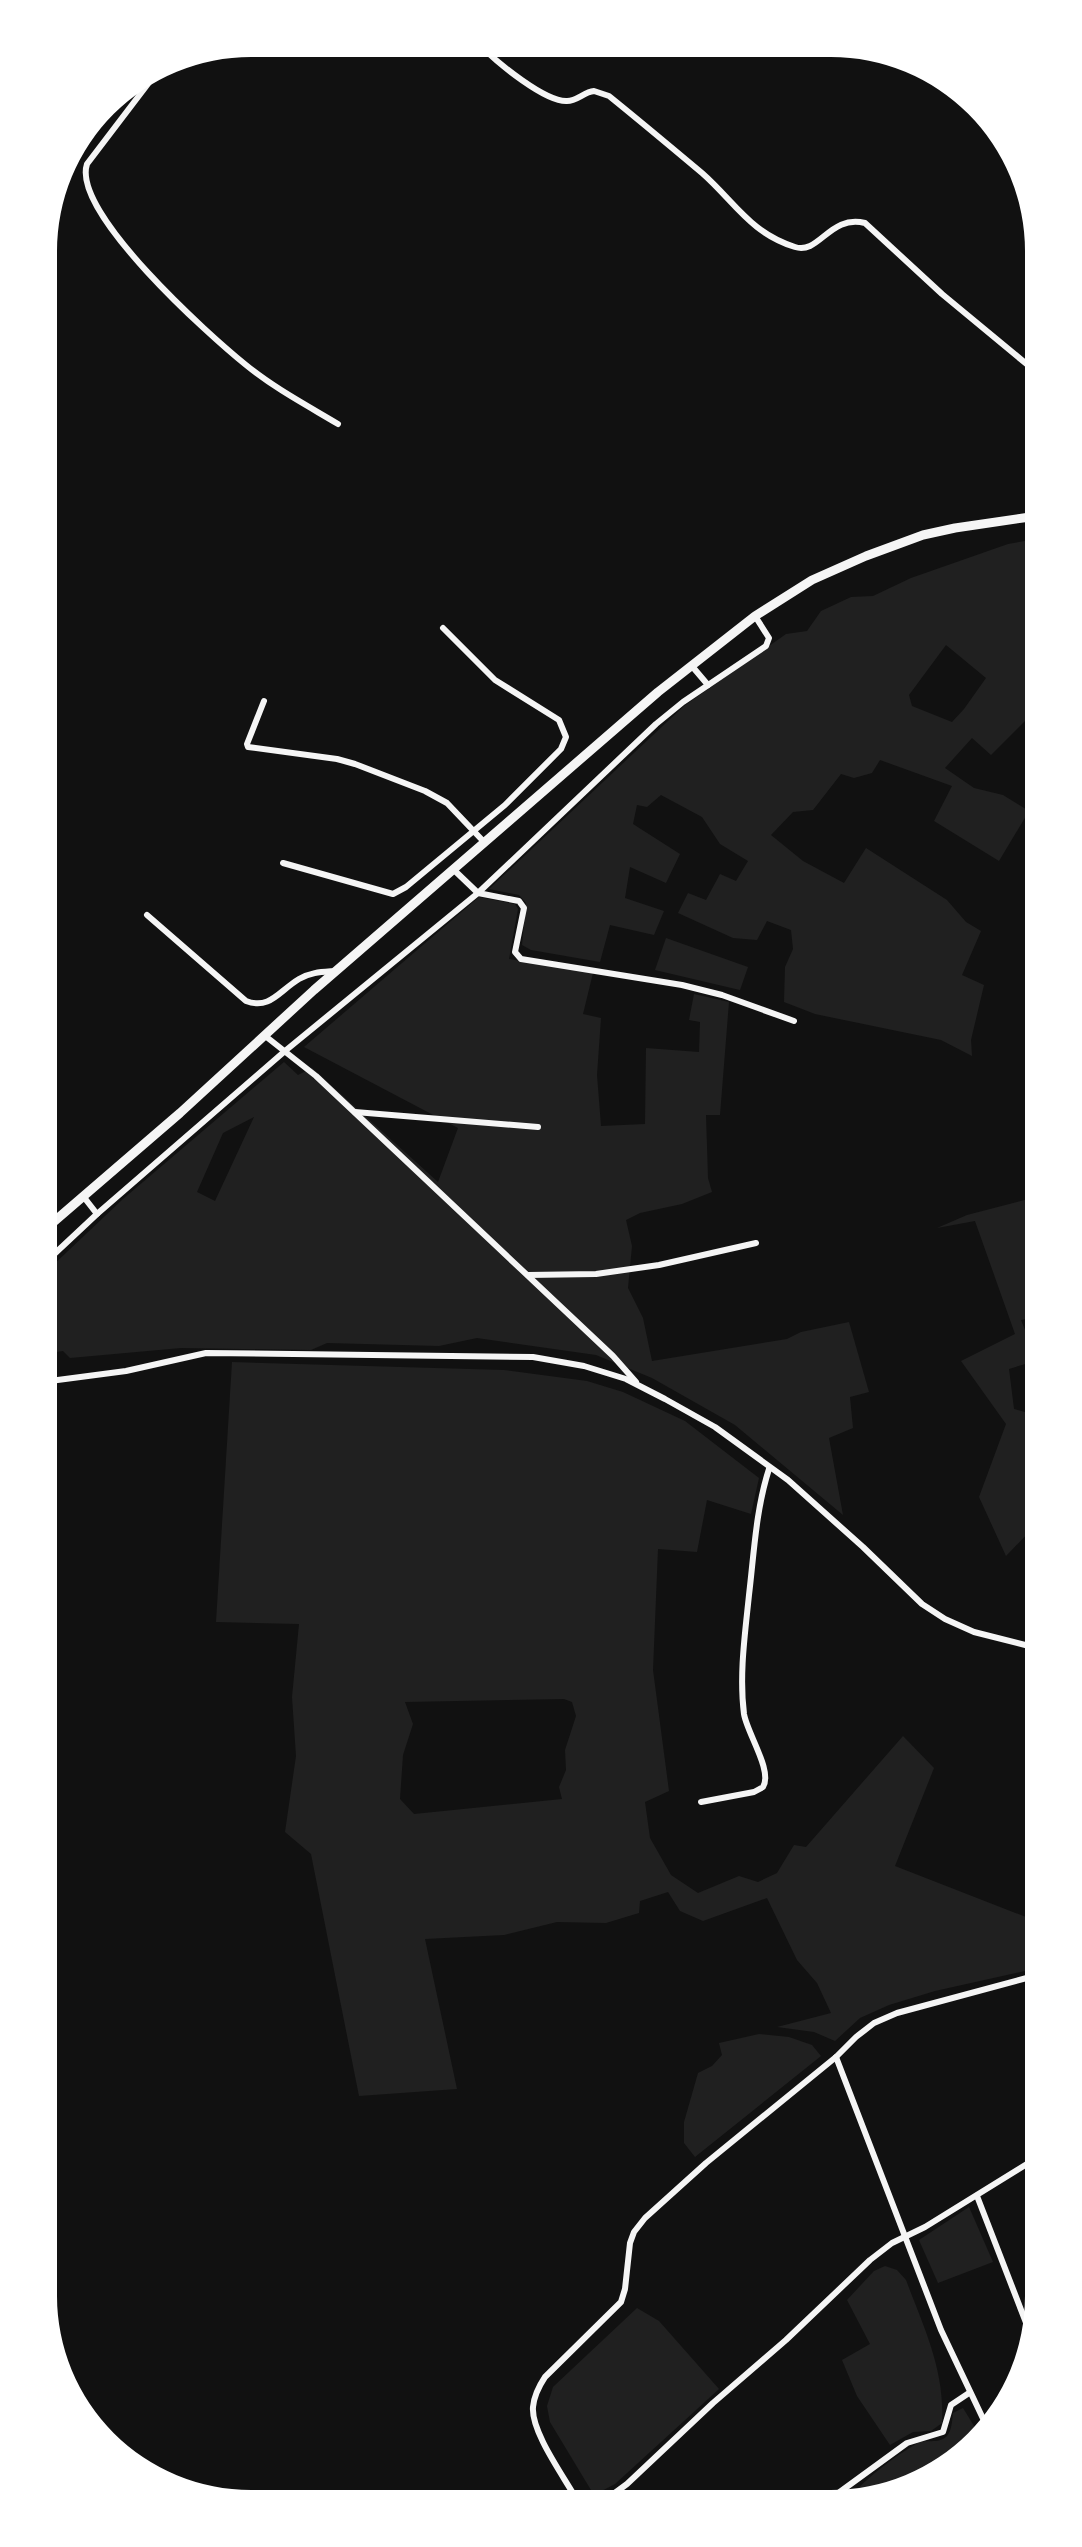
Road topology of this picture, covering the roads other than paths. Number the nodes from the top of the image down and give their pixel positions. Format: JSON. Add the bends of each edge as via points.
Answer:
{"nodes":[{"id":1,"x":494,"y":57,"type":"edge"},
{"id":2,"x":136,"y":95,"type":"edge"},
{"id":3,"x":1025,"y":363,"type":"edge"},
{"id":4,"x":338,"y":424,"type":"dead end"},
{"id":5,"x":1025,"y":518,"type":"edge"},
{"id":6,"x":755,"y":616,"type":"junction"},
{"id":7,"x":443,"y":628,"type":"dead end"},
{"id":8,"x":690,"y":664,"type":"junction"},
{"id":9,"x":708,"y":685,"type":"junction"},
{"id":10,"x":264,"y":701,"type":"dead end"},
{"id":11,"x":473,"y":831,"type":"junction"},
{"id":12,"x":485,"y":843,"type":"junction"},
{"id":13,"x":282,"y":863,"type":"dead end"},
{"id":14,"x":454,"y":870,"type":"junction"},
{"id":15,"x":478,"y":893,"type":"junction"},
{"id":16,"x":147,"y":915,"type":"dead end"},
{"id":17,"x":336,"y":971,"type":"junction"},
{"id":18,"x":795,"y":1021,"type":"dead end"},
{"id":19,"x":264,"y":1035,"type":"junction"},
{"id":20,"x":285,"y":1051,"type":"junction"},
{"id":21,"x":355,"y":1112,"type":"junction"},
{"id":22,"x":538,"y":1127,"type":"dead end"},
{"id":23,"x":83,"y":1196,"type":"junction"},
{"id":24,"x":97,"y":1214,"type":"junction"},
{"id":25,"x":57,"y":1220,"type":"edge"},
{"id":26,"x":756,"y":1243,"type":"dead end"},
{"id":27,"x":57,"y":1251,"type":"edge"},
{"id":28,"x":527,"y":1275,"type":"junction"},
{"id":29,"x":57,"y":1380,"type":"edge"},
{"id":30,"x":639,"y":1385,"type":"junction"},
{"id":31,"x":769,"y":1468,"type":"junction"},
{"id":32,"x":1025,"y":1645,"type":"edge"},
{"id":33,"x":701,"y":1802,"type":"dead end"},
{"id":34,"x":1025,"y":1978,"type":"edge"},
{"id":35,"x":836,"y":2057,"type":"junction"},
{"id":36,"x":1025,"y":2165,"type":"edge"},
{"id":37,"x":977,"y":2196,"type":"junction"},
{"id":38,"x":906,"y":2236,"type":"junction"},
{"id":39,"x":1024,"y":2317,"type":"edge"},
{"id":40,"x":969,"y":2393,"type":"junction"},
{"id":41,"x":982,"y":2417,"type":"edge"},
{"id":42,"x":849,"y":2489,"type":"edge"},
{"id":43,"x":571,"y":2490,"type":"edge"},
{"id":44,"x":619,"y":2490,"type":"edge"}],
"edges":[{"from":1,"to":3,"type":"street","via":[[526,84],[562,100],[594,91],[609,96],[701,173],[750,223],[777,239],[802,248],[845,223],[865,224]]},
{"from":2,"to":4,"type":"street","via":[[87,164],[86,177],[95,204],[129,252],[159,284],[247,366]]},
{"from":5,"to":6,"type":"highway","via":[[923,535],[812,580]]},
{"from":6,"to":8,"type":"highway"},
{"from":6,"to":9,"type":"street","via":[[769,642]]},
{"from":7,"to":11,"type":"street","via":[[495,680],[559,720],[566,737],[545,766]]},
{"from":8,"to":9,"type":"street"},
{"from":8,"to":12,"type":"highway"},
{"from":9,"to":15,"type":"street","via":[[637,741]]},
{"from":10,"to":11,"type":"street","via":[[247,744],[250,748],[356,764],[447,803]]},
{"from":11,"to":12,"type":"street"},
{"from":11,"to":13,"type":"street","via":[[393,894]]},
{"from":12,"to":14,"type":"highway"},
{"from":14,"to":15,"type":"street"},
{"from":14,"to":17,"type":"highway"},
{"from":15,"to":18,"type":"street","via":[[519,901],[524,908],[515,952],[521,959],[682,985]]},
{"from":15,"to":20,"type":"street"},
{"from":16,"to":17,"type":"street","via":[[246,1001],[257,1005],[315,972]]},
{"from":17,"to":19,"type":"highway"},
{"from":19,"to":20,"type":"street"},
{"from":19,"to":23,"type":"highway"},
{"from":20,"to":21,"type":"street"},
{"from":20,"to":24,"type":"street"},
{"from":21,"to":22,"type":"street"},
{"from":21,"to":28,"type":"street"},
{"from":23,"to":24,"type":"street"},
{"from":23,"to":25,"type":"highway"},
{"from":24,"to":27,"type":"street"},
{"from":26,"to":28,"type":"street","via":[[596,1274]]},
{"from":28,"to":30,"type":"street"},
{"from":29,"to":30,"type":"street","via":[[126,1371],[206,1353],[332,1353],[533,1357],[585,1366]]},
{"from":30,"to":31,"type":"street","via":[[715,1427]]},
{"from":31,"to":32,"type":"street","via":[[855,1539],[922,1604],[974,1632]]},
{"from":31,"to":33,"type":"street","via":[[759,1508],[742,1676],[747,1729],[767,1779],[754,1792]]},
{"from":34,"to":35,"type":"street","via":[[897,2013],[874,2023]]},
{"from":35,"to":38,"type":"street"},
{"from":35,"to":43,"type":"street","via":[[645,2218],[630,2242],[621,2302],[556,2365],[537,2390],[532,2409],[537,2427]]},
{"from":36,"to":37,"type":"street"},
{"from":37,"to":38,"type":"street"},
{"from":37,"to":39,"type":"street"},
{"from":38,"to":40,"type":"street"},
{"from":38,"to":44,"type":"street","via":[[870,2260]]},
{"from":40,"to":41,"type":"street"},
{"from":40,"to":42,"type":"street","via":[[951,2405],[943,2432],[907,2444]]}]}
